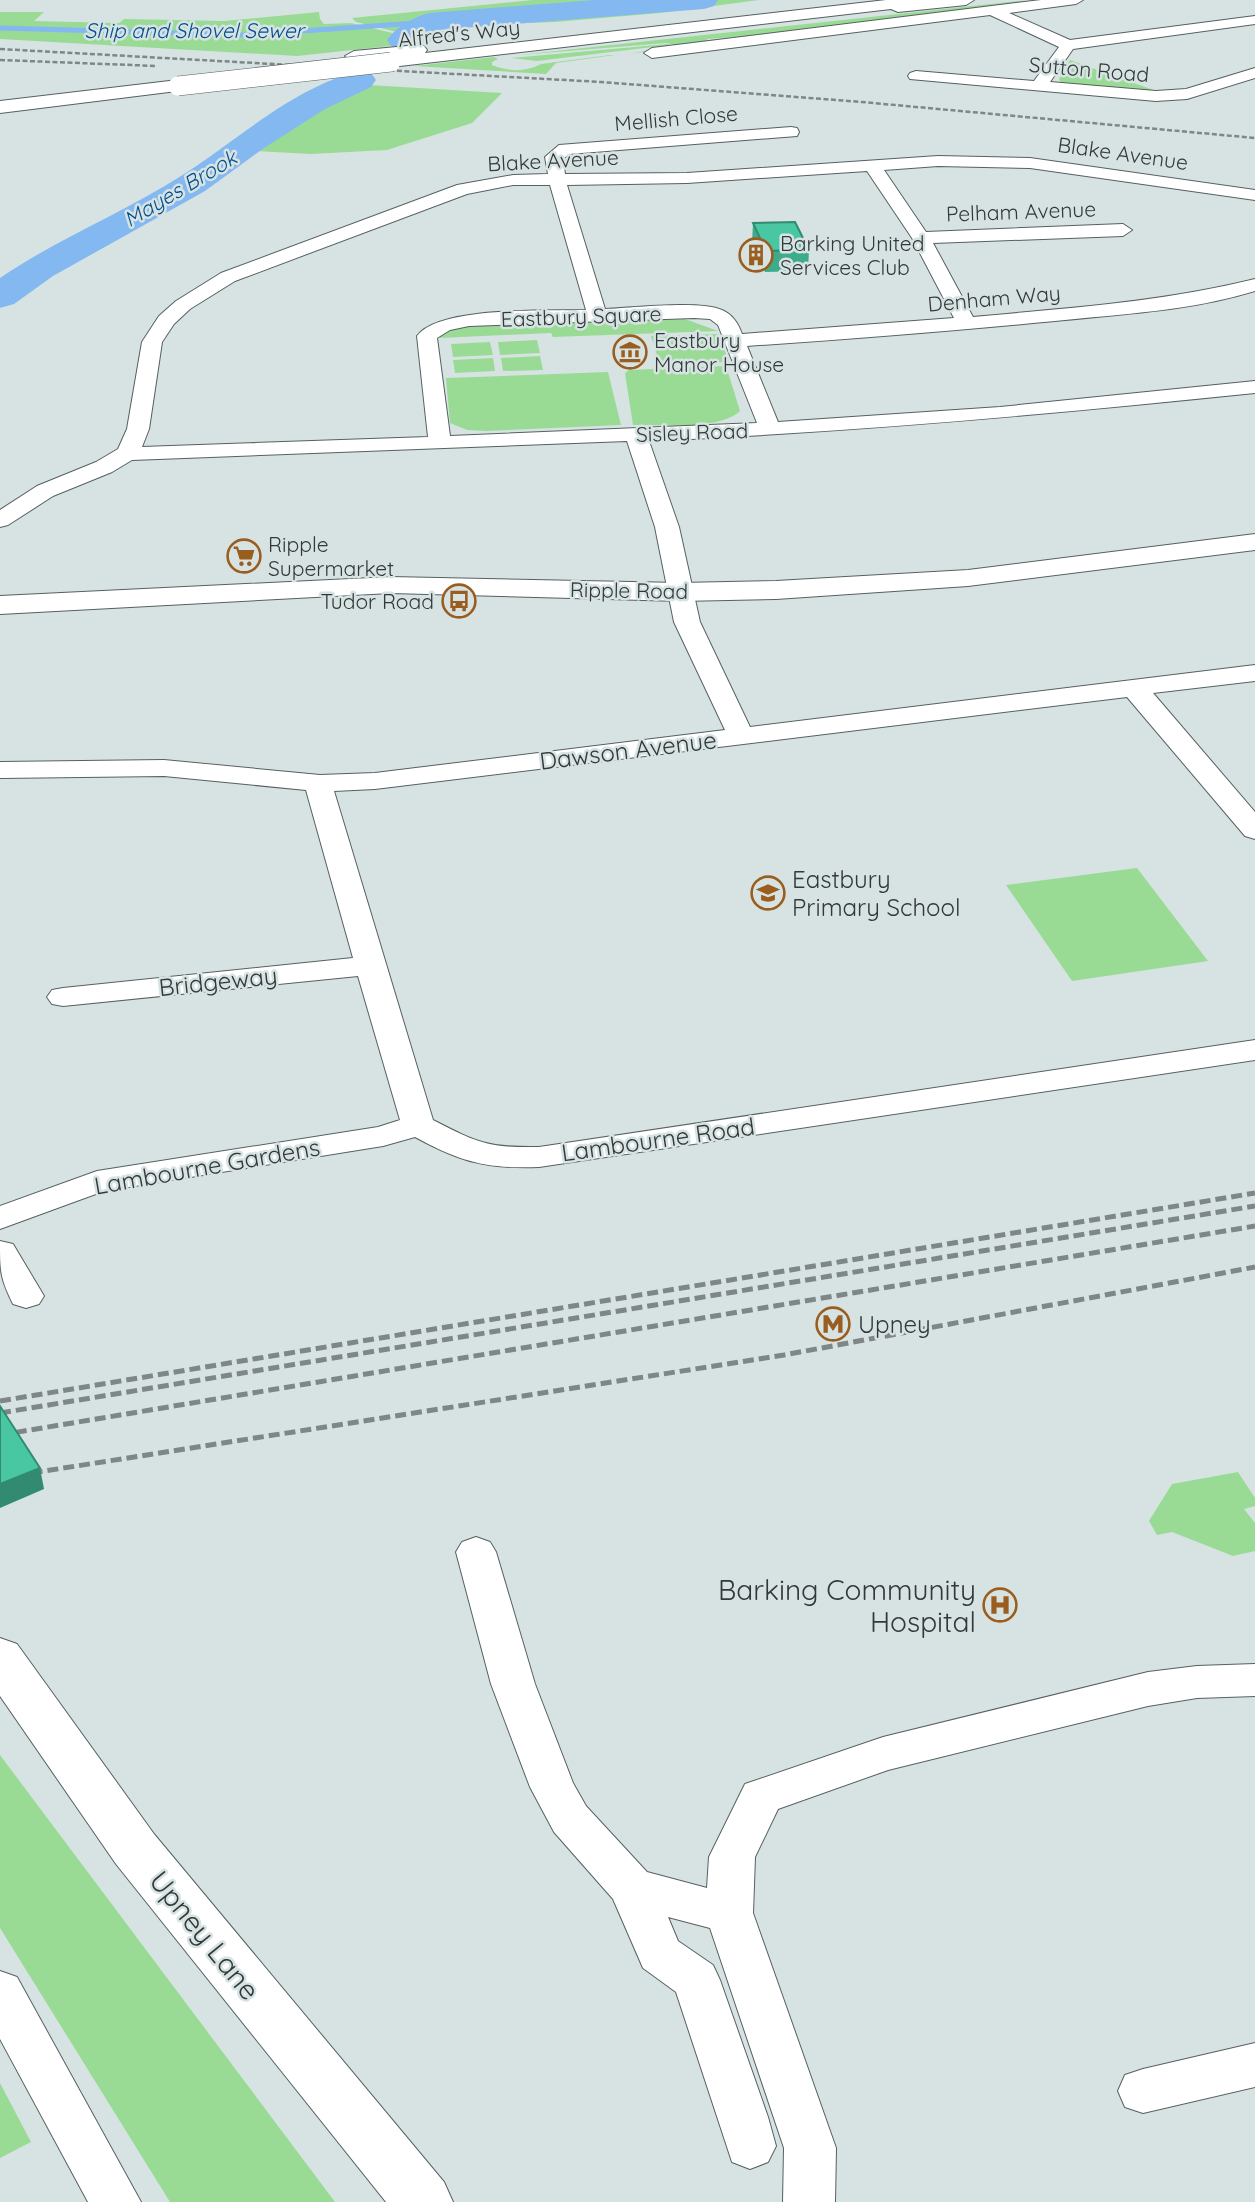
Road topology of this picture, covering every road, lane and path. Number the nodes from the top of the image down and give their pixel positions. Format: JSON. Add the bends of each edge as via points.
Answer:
{"nodes":[{"id":1,"x":844,"y":0,"type":"edge"},
{"id":2,"x":922,"y":0,"type":"edge"},
{"id":3,"x":966,"y":0,"type":"edge"},
{"id":4,"x":1076,"y":0,"type":"edge"},
{"id":5,"x":808,"y":3,"type":"edge"},
{"id":6,"x":991,"y":10,"type":"junction"},
{"id":7,"x":830,"y":13,"type":"junction"},
{"id":8,"x":1255,"y":20,"type":"edge"},
{"id":9,"x":1068,"y":45,"type":"junction"},
{"id":10,"x":652,"y":53,"type":"dead end"},
{"id":11,"x":1255,"y":73,"type":"edge"},
{"id":12,"x":916,"y":76,"type":"dead end"},
{"id":13,"x":1039,"y":86,"type":"junction"},
{"id":14,"x":0,"y":96,"type":"edge"},
{"id":15,"x":0,"y":107,"type":"edge"},
{"id":16,"x":791,"y":132,"type":"dead end"},
{"id":17,"x":872,"y":165,"type":"junction"},
{"id":18,"x":557,"y":180,"type":"junction"},
{"id":19,"x":1255,"y":195,"type":"edge"},
{"id":20,"x":1123,"y":230,"type":"dead end"},
{"id":21,"x":921,"y":237,"type":"junction"},
{"id":22,"x":1255,"y":285,"type":"edge"},
{"id":23,"x":597,"y":315,"type":"junction"},
{"id":24,"x":967,"y":324,"type":"junction"},
{"id":25,"x":736,"y":341,"type":"junction"},
{"id":26,"x":1255,"y":387,"type":"edge"},
{"id":27,"x":770,"y":429,"type":"junction"},
{"id":28,"x":636,"y":434,"type":"junction"},
{"id":29,"x":440,"y":441,"type":"junction"},
{"id":30,"x":128,"y":453,"type":"junction"},
{"id":31,"x":0,"y":520,"type":"edge"},
{"id":32,"x":1255,"y":542,"type":"edge"},
{"id":33,"x":680,"y":592,"type":"junction"},
{"id":34,"x":0,"y":605,"type":"edge"},
{"id":35,"x":1255,"y":673,"type":"edge"},
{"id":36,"x":1135,"y":689,"type":"junction"},
{"id":37,"x":741,"y":736,"type":"junction"},
{"id":38,"x":0,"y":771,"type":"edge"},
{"id":39,"x":320,"y":783,"type":"junction"},
{"id":40,"x":1255,"y":830,"type":"edge"},
{"id":41,"x":372,"y":965,"type":"junction"},
{"id":42,"x":63,"y":997,"type":"dead end"},
{"id":43,"x":1255,"y":1050,"type":"edge"},
{"id":44,"x":418,"y":1125,"type":"junction"},
{"id":45,"x":0,"y":1218,"type":"edge"},
{"id":46,"x":0,"y":1252,"type":"edge"},
{"id":47,"x":26,"y":1297,"type":"dead end"},
{"id":48,"x":476,"y":1552,"type":"dead end"},
{"id":49,"x":0,"y":1657,"type":"edge"},
{"id":50,"x":1255,"y":1681,"type":"edge"},
{"id":51,"x":632,"y":1888,"type":"junction"},
{"id":52,"x":729,"y":1913,"type":"junction"},
{"id":53,"x":0,"y":1992,"type":"edge"},
{"id":54,"x":1255,"y":2065,"type":"edge"},
{"id":55,"x":1143,"y":2091,"type":"dead end"},
{"id":56,"x":750,"y":2147,"type":"dead end"},
{"id":57,"x":115,"y":2202,"type":"edge"},
{"id":58,"x":423,"y":2202,"type":"edge"},
{"id":59,"x":809,"y":2202,"type":"edge"}],
"edges":[{"from":1,"to":5,"type":"main road","name":"Alfred's Way"},
{"from":2,"to":7,"type":"main road","name":"Alfred's Way"},
{"from":3,"to":7,"type":"main road"},
{"from":4,"to":6,"type":"street"},
{"from":5,"to":14,"type":"main road","name":"Alfred's Way"},
{"from":6,"to":9,"type":"street"},
{"from":6,"to":10,"type":"street"},
{"from":7,"to":15,"type":"main road","name":"Alfred's Way","bridge":true},
{"from":8,"to":9,"type":"street"},
{"from":9,"to":13,"type":"street"},
{"from":11,"to":13,"type":"street","name":"Sutton Road","via":[[1173,95]]},
{"from":12,"to":13,"type":"street","name":"Sutton Road"},
{"from":16,"to":18,"type":"street","name":"Mellish Close","via":[[565,149],[554,157]]},
{"from":17,"to":18,"type":"street","name":"Blake Avenue","via":[[687,178]]},
{"from":17,"to":19,"type":"street","name":"Blake Avenue","via":[[1030,163]]},
{"from":17,"to":21,"type":"street"},
{"from":18,"to":23,"type":"street"},
{"from":18,"to":30,"type":"street","name":"Blake Avenue","via":[[513,180],[463,190],[228,277],[183,305],[152,342],[138,429]]},
{"from":20,"to":21,"type":"street","name":"Pelham Avenue"},
{"from":21,"to":24,"type":"street"},
{"from":22,"to":24,"type":"street","name":"Denham Way","via":[[1224,296]]},
{"from":23,"to":25,"type":"street","name":"Eastbury Square","via":[[715,314],[727,322]]},
{"from":23,"to":29,"type":"street","name":"Eastbury Square","via":[[469,320],[443,326],[427,336]]},
{"from":24,"to":25,"type":"street","name":"Denham Way"},
{"from":25,"to":27,"type":"street","name":"Eastbury Square"},
{"from":26,"to":27,"type":"street","name":"Sisley Road","via":[[1000,413]]},
{"from":27,"to":28,"type":"street","name":"Sisley Road"},
{"from":28,"to":29,"type":"street","name":"Sisley Road"},
{"from":28,"to":33,"type":"street","via":[[667,527]]},
{"from":29,"to":30,"type":"street","name":"Sisley Road"},
{"from":30,"to":31,"type":"street","via":[[45,491]]},
{"from":32,"to":33,"type":"main road","name":"Ripple Road","via":[[968,578]]},
{"from":33,"to":34,"type":"main road","name":"Ripple Road","via":[[391,585]]},
{"from":33,"to":37,"type":"street","via":[[687,622]]},
{"from":35,"to":36,"type":"street","name":"Dawson Avenue"},
{"from":36,"to":37,"type":"street","name":"Dawson Avenue"},
{"from":36,"to":40,"type":"street"},
{"from":37,"to":39,"type":"street","name":"Dawson Avenue","via":[[375,781]]},
{"from":38,"to":39,"type":"street","name":"Dawson Avenue","via":[[164,768]]},
{"from":39,"to":41,"type":"street"},
{"from":41,"to":42,"type":"street","name":"Bridgeway"},
{"from":41,"to":44,"type":"street"},
{"from":43,"to":44,"type":"street","name":"Lambourne Road","via":[[538,1157],[499,1158],[461,1148]]},
{"from":44,"to":45,"type":"street","name":"Lambourne Gardens","via":[[383,1136],[97,1182]]},
{"from":46,"to":47,"type":"street"},
{"from":48,"to":51,"type":"street","via":[[513,1684],[552,1787],[570,1819]]},
{"from":49,"to":58,"type":"main road","name":"Upney Lane","via":[[135,1849]]},
{"from":50,"to":52,"type":"street","via":[[1149,1689],[939,1739],[820,1774],[761,1797],[732,1857]]},
{"from":51,"to":52,"type":"street"},
{"from":51,"to":56,"type":"street","via":[[660,1954],[696,1980]]},
{"from":52,"to":59,"type":"street","via":[[810,2148]]},
{"from":53,"to":57,"type":"street"},
{"from":54,"to":55,"type":"street"}]}
